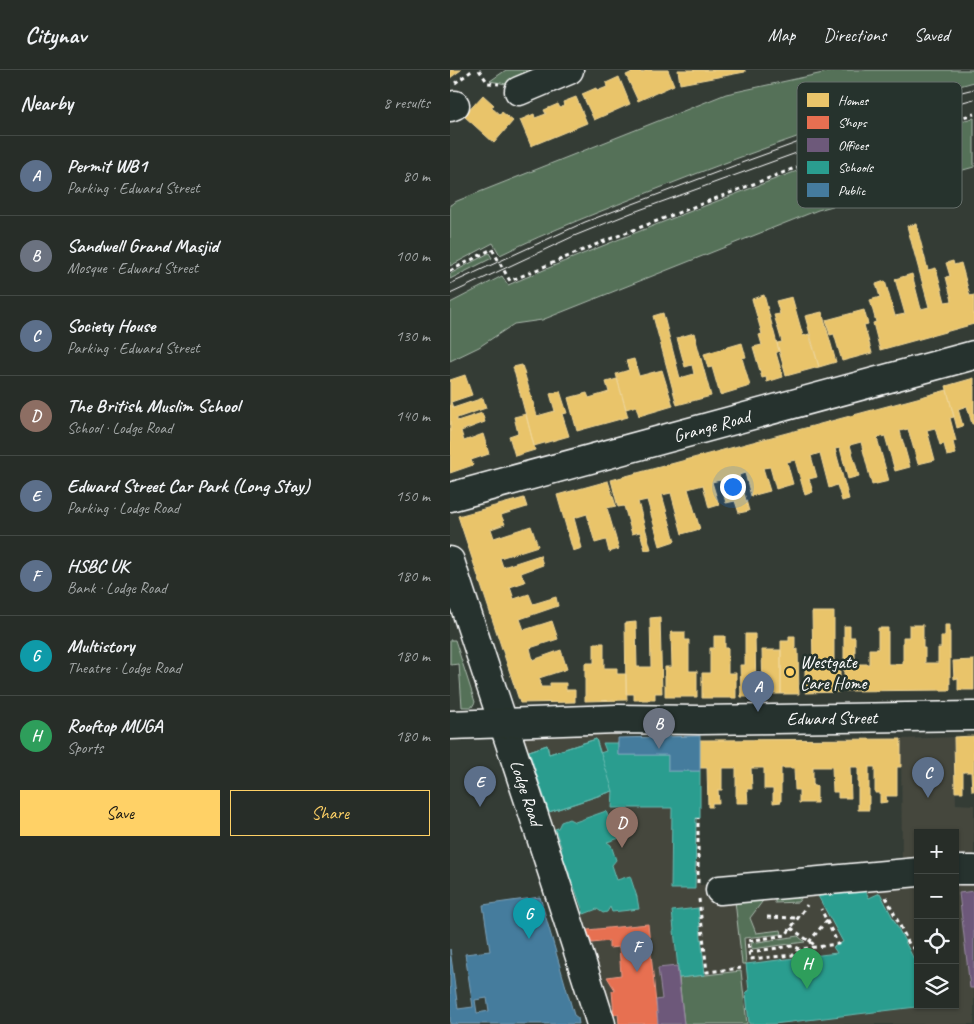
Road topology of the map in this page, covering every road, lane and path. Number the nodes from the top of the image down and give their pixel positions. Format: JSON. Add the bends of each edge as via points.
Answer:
{"nodes":[{"id":1,"x":473,"y":70,"type":"edge"},
{"id":2,"x":479,"y":70,"type":"edge"},
{"id":3,"x":569,"y":70,"type":"edge"},
{"id":4,"x":512,"y":88,"type":"joint"},
{"id":5,"x":452,"y":100,"type":"edge"},
{"id":6,"x":797,"y":167,"type":"edge"},
{"id":7,"x":450,"y":271,"type":"edge"},
{"id":8,"x":974,"y":355,"type":"edge"},
{"id":9,"x":450,"y":497,"type":"edge"},
{"id":10,"x":450,"y":561,"type":"edge"},
{"id":11,"x":974,"y":716,"type":"edge"},
{"id":12,"x":502,"y":724,"type":"junction"},
{"id":13,"x":450,"y":725,"type":"edge"},
{"id":14,"x":959,"y":870,"type":"edge"},
{"id":15,"x":974,"y":870,"type":"edge"},
{"id":16,"x":914,"y":872,"type":"edge"},
{"id":17,"x":720,"y":890,"type":"dead end"},
{"id":18,"x":884,"y":893,"type":"dead end"},
{"id":19,"x":810,"y":900,"type":"dead end"},
{"id":20,"x":821,"y":909,"type":"dead end"},
{"id":21,"x":767,"y":917,"type":"dead end"},
{"id":22,"x":798,"y":918,"type":"junction"},
{"id":23,"x":826,"y":920,"type":"junction"},
{"id":24,"x":791,"y":928,"type":"junction"},
{"id":25,"x":809,"y":942,"type":"junction"},
{"id":26,"x":816,"y":947,"type":"junction"},
{"id":27,"x":914,"y":948,"type":"edge"},
{"id":28,"x":800,"y":949,"type":"junction"},
{"id":29,"x":749,"y":952,"type":"junction"},
{"id":30,"x":601,"y":1024,"type":"edge"}],
"edges":[{"from":1,"to":5,"type":"path"},
{"from":2,"to":4,"type":"path","via":[[488,83]]},
{"from":3,"to":4,"type":"street"},
{"from":6,"to":7,"type":"path","via":[[510,281],[492,248]]},
{"from":8,"to":9,"type":"street","name":"Grange Road"},
{"from":10,"to":12,"type":"street","name":"Lodge Road"},
{"from":11,"to":12,"type":"street","name":"Edward Street","via":[[617,719]]},
{"from":12,"to":13,"type":"street","name":"Edward Street"},
{"from":12,"to":30,"type":"street","name":"Lodge Road","via":[[582,938]]},
{"from":14,"to":15,"type":"street"},
{"from":16,"to":17,"type":"street"},
{"from":18,"to":27,"type":"path"},
{"from":19,"to":22,"type":"path"},
{"from":20,"to":23,"type":"path"},
{"from":21,"to":22,"type":"path"},
{"from":22,"to":24,"type":"path"},
{"from":23,"to":25,"type":"path"},
{"from":23,"to":26,"type":"path","via":[[838,944]]},
{"from":24,"to":25,"type":"path"},
{"from":24,"to":29,"type":"path","via":[[786,935],[748,941]]},
{"from":25,"to":26,"type":"path"},
{"from":26,"to":28,"type":"path"},
{"from":28,"to":29,"type":"path","via":[[793,946]]},
{"from":28,"to":29,"type":"path","via":[[794,955],[750,959]]}]}
